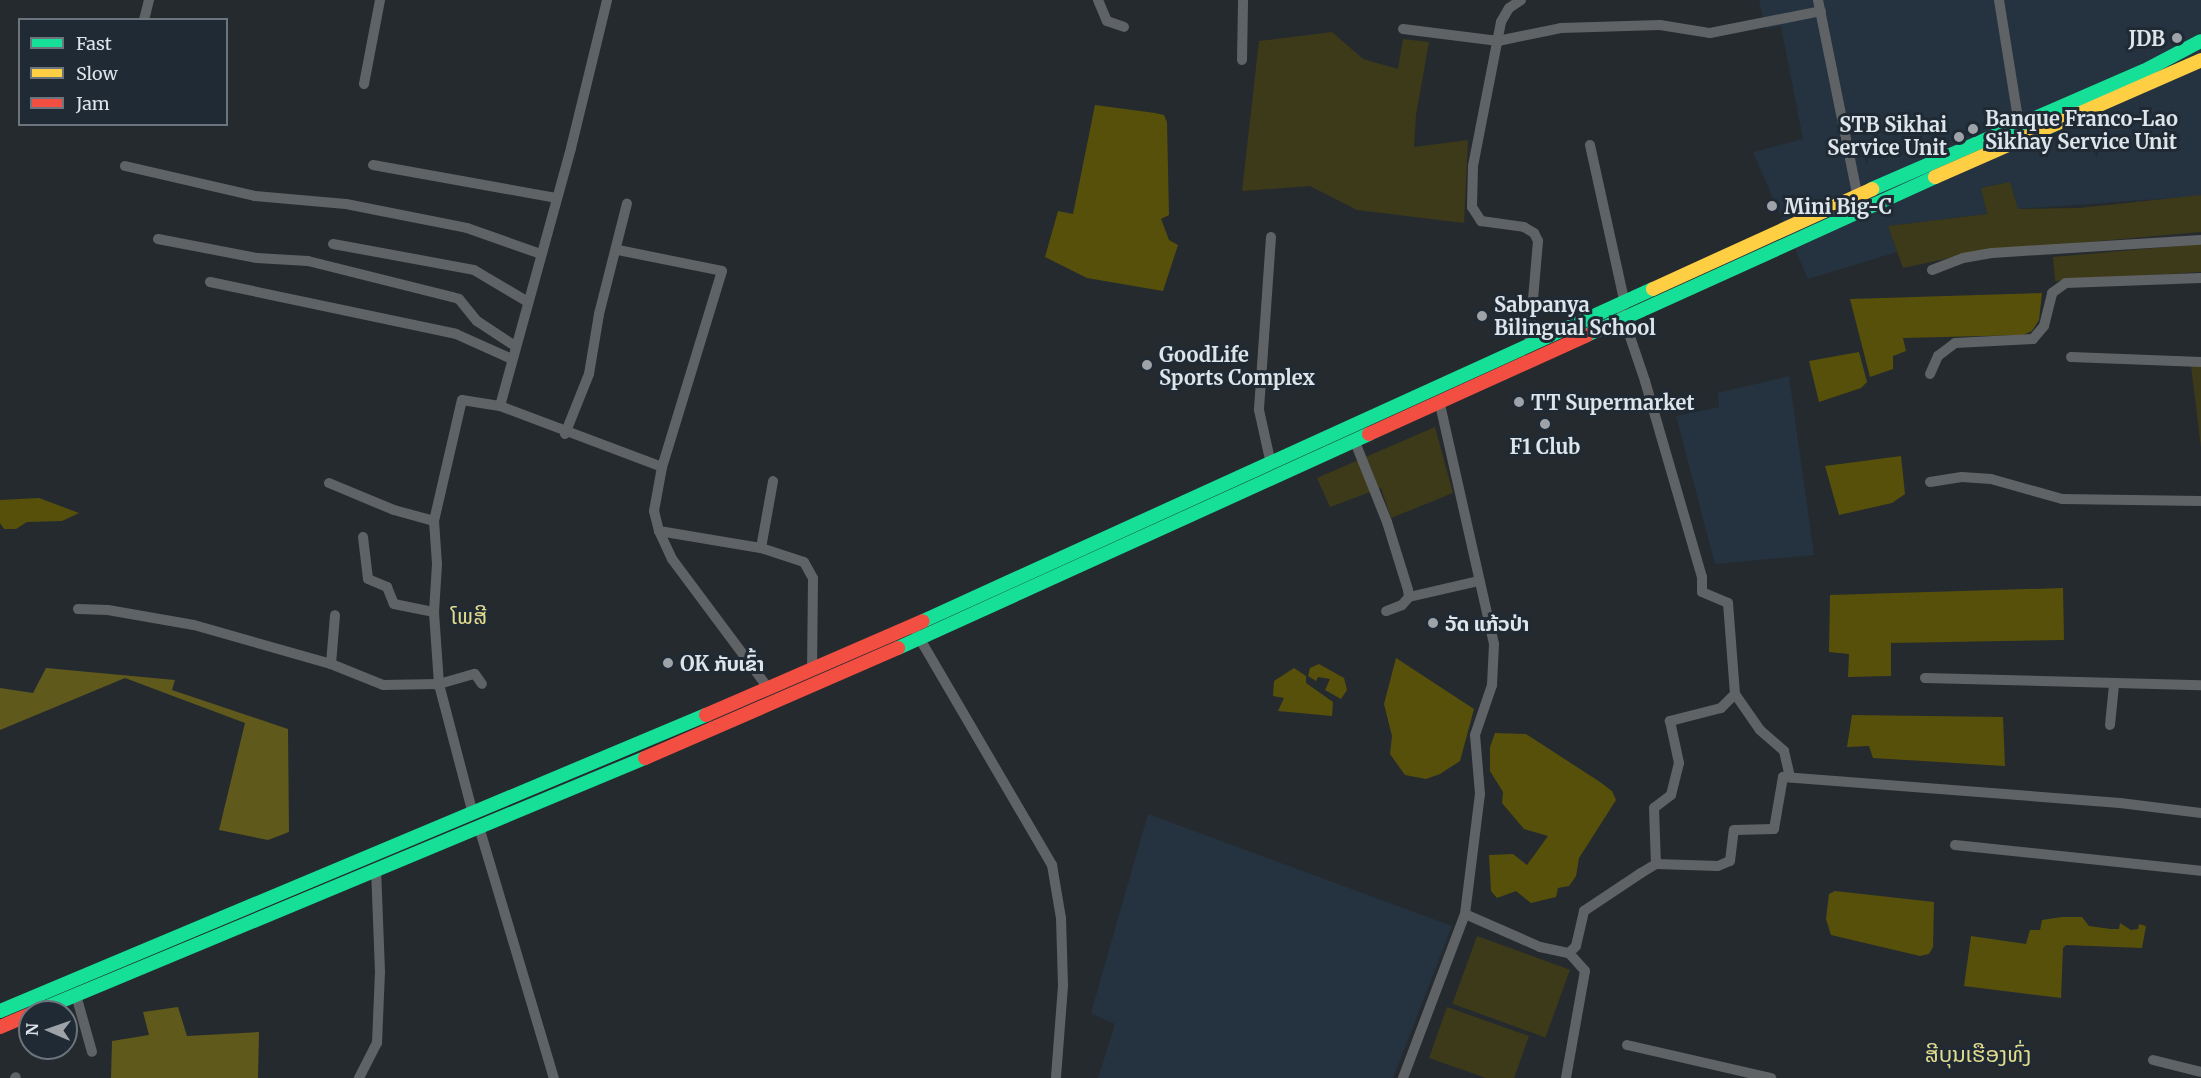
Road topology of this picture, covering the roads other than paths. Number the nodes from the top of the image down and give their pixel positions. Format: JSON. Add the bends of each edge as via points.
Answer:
{"nodes":[{"id":1,"x":149,"y":0,"type":"edge"},
{"id":2,"x":380,"y":0,"type":"edge"},
{"id":3,"x":607,"y":0,"type":"edge"},
{"id":4,"x":1098,"y":0,"type":"edge"},
{"id":5,"x":1243,"y":0,"type":"edge"},
{"id":6,"x":1521,"y":0,"type":"edge"},
{"id":7,"x":1999,"y":0,"type":"edge"},
{"id":8,"x":1819,"y":5,"type":"edge"},
{"id":9,"x":144,"y":18,"type":"edge"},
{"id":10,"x":1124,"y":27,"type":"dead end"},
{"id":11,"x":1403,"y":29,"type":"dead end"},
{"id":12,"x":2201,"y":41,"type":"edge"},
{"id":13,"x":1498,"y":42,"type":"junction"},
{"id":14,"x":1242,"y":60,"type":"dead end"},
{"id":15,"x":2201,"y":60,"type":"edge"},
{"id":16,"x":364,"y":84,"type":"dead end"},
{"id":17,"x":2019,"y":123,"type":"junction"},
{"id":18,"x":2022,"y":137,"type":"junction"},
{"id":19,"x":1590,"y":145,"type":"dead end"},
{"id":20,"x":373,"y":165,"type":"dead end"},
{"id":21,"x":125,"y":166,"type":"dead end"},
{"id":22,"x":557,"y":198,"type":"junction"},
{"id":23,"x":1858,"y":198,"type":"junction"},
{"id":24,"x":627,"y":203,"type":"dead end"},
{"id":25,"x":1271,"y":237,"type":"dead end"},
{"id":26,"x":158,"y":239,"type":"dead end"},
{"id":27,"x":2201,"y":240,"type":"edge"},
{"id":28,"x":333,"y":244,"type":"dead end"},
{"id":29,"x":618,"y":250,"type":"junction"},
{"id":30,"x":541,"y":254,"type":"junction"},
{"id":31,"x":1932,"y":270,"type":"dead end"},
{"id":32,"x":2201,"y":278,"type":"edge"},
{"id":33,"x":210,"y":282,"type":"dead end"},
{"id":34,"x":528,"y":302,"type":"junction"},
{"id":35,"x":1622,"y":306,"type":"junction"},
{"id":36,"x":1625,"y":321,"type":"junction"},
{"id":37,"x":515,"y":346,"type":"junction"},
{"id":38,"x":1529,"y":349,"type":"junction"},
{"id":39,"x":2071,"y":357,"type":"dead end"},
{"id":40,"x":512,"y":359,"type":"junction"},
{"id":41,"x":2201,"y":362,"type":"edge"},
{"id":42,"x":1930,"y":374,"type":"dead end"},
{"id":43,"x":1440,"y":405,"type":"junction"},
{"id":44,"x":500,"y":406,"type":"junction"},
{"id":45,"x":565,"y":434,"type":"junction"},
{"id":46,"x":1355,"y":442,"type":"junction"},
{"id":47,"x":1271,"y":464,"type":"junction"},
{"id":48,"x":662,"y":467,"type":"junction"},
{"id":49,"x":773,"y":481,"type":"dead end"},
{"id":50,"x":1930,"y":482,"type":"dead end"},
{"id":51,"x":328,"y":483,"type":"dead end"},
{"id":52,"x":2201,"y":501,"type":"edge"},
{"id":53,"x":434,"y":521,"type":"junction"},
{"id":54,"x":658,"y":531,"type":"junction"},
{"id":55,"x":363,"y":537,"type":"dead end"},
{"id":56,"x":761,"y":548,"type":"junction"},
{"id":57,"x":1479,"y":581,"type":"junction"},
{"id":58,"x":1409,"y":597,"type":"junction"},
{"id":59,"x":78,"y":609,"type":"dead end"},
{"id":60,"x":1386,"y":611,"type":"dead end"},
{"id":61,"x":434,"y":612,"type":"junction"},
{"id":62,"x":335,"y":615,"type":"dead end"},
{"id":63,"x":913,"y":626,"type":"junction"},
{"id":64,"x":919,"y":639,"type":"junction"},
{"id":65,"x":332,"y":664,"type":"junction"},
{"id":66,"x":812,"y":670,"type":"junction"},
{"id":67,"x":1925,"y":678,"type":"dead end"},
{"id":68,"x":439,"y":684,"type":"junction"},
{"id":69,"x":482,"y":684,"type":"dead end"},
{"id":70,"x":2201,"y":684,"type":"edge"},
{"id":71,"x":2114,"y":685,"type":"junction"},
{"id":72,"x":769,"y":689,"type":"junction"},
{"id":73,"x":1735,"y":694,"type":"junction"},
{"id":74,"x":2110,"y":725,"type":"dead end"},
{"id":75,"x":1790,"y":777,"type":"junction"},
{"id":76,"x":550,"y":781,"type":"junction"},
{"id":77,"x":555,"y":795,"type":"junction"},
{"id":78,"x":2201,"y":813,"type":"edge"},
{"id":79,"x":473,"y":814,"type":"junction"},
{"id":80,"x":479,"y":827,"type":"junction"},
{"id":81,"x":1954,"y":845,"type":"dead end"},
{"id":82,"x":1656,"y":864,"type":"junction"},
{"id":83,"x":376,"y":869,"type":"junction"},
{"id":84,"x":2201,"y":871,"type":"edge"},
{"id":85,"x":1465,"y":914,"type":"junction"},
{"id":86,"x":1569,"y":953,"type":"junction"},
{"id":87,"x":76,"y":995,"type":"junction"},
{"id":88,"x":64,"y":1000,"type":"edge"},
{"id":89,"x":0,"y":1011,"type":"edge"},
{"id":90,"x":18,"y":1019,"type":"edge"},
{"id":91,"x":0,"y":1027,"type":"edge"},
{"id":92,"x":1627,"y":1045,"type":"dead end"},
{"id":93,"x":92,"y":1052,"type":"dead end"},
{"id":94,"x":2153,"y":1060,"type":"dead end"},
{"id":95,"x":2201,"y":1072,"type":"edge"},
{"id":96,"x":359,"y":1078,"type":"edge"},
{"id":97,"x":554,"y":1078,"type":"edge"},
{"id":98,"x":1056,"y":1078,"type":"edge"},
{"id":99,"x":1403,"y":1078,"type":"edge"},
{"id":100,"x":1566,"y":1078,"type":"edge"},
{"id":101,"x":1770,"y":1078,"type":"edge"}],
"edges":[{"from":1,"to":9,"type":"street"},
{"from":2,"to":16,"type":"street"},
{"from":3,"to":22,"type":"street"},
{"from":4,"to":10,"type":"street","via":[[1107,21]]},
{"from":5,"to":14,"type":"street"},
{"from":6,"to":13,"type":"street","via":[[1504,13]]},
{"from":7,"to":17,"type":"street"},
{"from":8,"to":13,"type":"street","via":[[1710,33],[1659,25],[1572,28]]},
{"from":8,"to":23,"type":"street"},
{"from":11,"to":13,"type":"street"},
{"from":12,"to":17,"type":"highway","via":[[2144,70]]},
{"from":13,"to":38,"type":"street","via":[[1473,166],[1472,207],[1481,221],[1524,227],[1538,241]]},
{"from":15,"to":18,"type":"highway"},
{"from":17,"to":18,"type":"street"},
{"from":17,"to":23,"type":"highway"},
{"from":18,"to":36,"type":"highway"},
{"from":19,"to":35,"type":"street"},
{"from":20,"to":22,"type":"street"},
{"from":21,"to":30,"type":"street","via":[[255,196],[346,204],[467,228]]},
{"from":22,"to":30,"type":"street"},
{"from":23,"to":35,"type":"highway"},
{"from":24,"to":29,"type":"street"},
{"from":25,"to":47,"type":"street","via":[[1259,410]]},
{"from":26,"to":37,"type":"street","via":[[257,258],[308,261],[459,299],[477,321]]},
{"from":27,"to":31,"type":"street","via":[[1992,253],[1963,258]]},
{"from":28,"to":34,"type":"street","via":[[474,270]]},
{"from":29,"to":45,"type":"street","via":[[602,302],[589,374]]},
{"from":29,"to":48,"type":"street","via":[[722,271]]},
{"from":30,"to":34,"type":"street"},
{"from":32,"to":42,"type":"street","via":[[2066,283],[2052,293],[2044,326],[2033,339],[1955,343],[1938,356]]},
{"from":33,"to":40,"type":"street","via":[[456,334]]},
{"from":34,"to":37,"type":"street"},
{"from":35,"to":36,"type":"street"},
{"from":35,"to":38,"type":"highway"},
{"from":36,"to":43,"type":"highway"},
{"from":36,"to":73,"type":"street","via":[[1702,577],[1702,592],[1728,603]]},
{"from":37,"to":40,"type":"street"},
{"from":38,"to":47,"type":"highway"},
{"from":39,"to":41,"type":"street"},
{"from":40,"to":44,"type":"street"},
{"from":43,"to":46,"type":"highway"},
{"from":43,"to":57,"type":"street"},
{"from":44,"to":45,"type":"street"},
{"from":44,"to":53,"type":"street","via":[[466,399],[460,404]]},
{"from":45,"to":48,"type":"street"},
{"from":46,"to":58,"type":"street","via":[[1387,522]]},
{"from":46,"to":64,"type":"highway"},
{"from":47,"to":63,"type":"highway"},
{"from":48,"to":54,"type":"street","via":[[654,511]]},
{"from":49,"to":56,"type":"street"},
{"from":50,"to":52,"type":"street","via":[[1962,477],[1991,479],[2062,499]]},
{"from":51,"to":53,"type":"street","via":[[394,510]]},
{"from":53,"to":61,"type":"street"},
{"from":54,"to":56,"type":"street"},
{"from":54,"to":72,"type":"street","via":[[672,559]]},
{"from":55,"to":61,"type":"street","via":[[368,579],[387,587],[394,604]]},
{"from":56,"to":66,"type":"street","via":[[804,562],[813,578]]},
{"from":57,"to":58,"type":"street"},
{"from":57,"to":85,"type":"street","via":[[1494,644],[1492,685],[1475,735],[1480,794]]},
{"from":58,"to":60,"type":"street","via":[[1402,605]]},
{"from":59,"to":65,"type":"street","via":[[108,610],[194,625]]},
{"from":61,"to":68,"type":"street"},
{"from":62,"to":65,"type":"street"},
{"from":63,"to":64,"type":"street"},
{"from":63,"to":66,"type":"highway"},
{"from":64,"to":77,"type":"highway"},
{"from":64,"to":98,"type":"street","via":[[1052,865],[1061,918],[1063,986]]},
{"from":65,"to":68,"type":"street","via":[[383,685]]},
{"from":66,"to":72,"type":"highway"},
{"from":67,"to":71,"type":"street"},
{"from":68,"to":69,"type":"street","via":[[475,674]]},
{"from":68,"to":79,"type":"street"},
{"from":70,"to":71,"type":"street"},
{"from":71,"to":74,"type":"street"},
{"from":72,"to":76,"type":"highway"},
{"from":73,"to":75,"type":"street","via":[[1760,730],[1784,751]]},
{"from":73,"to":82,"type":"street","via":[[1721,708],[1670,721],[1679,763],[1671,795],[1654,808]]},
{"from":75,"to":78,"type":"street"},
{"from":75,"to":82,"type":"street","via":[[1783,777],[1779,784],[1774,829],[1734,830],[1730,861],[1698,868]]},
{"from":76,"to":77,"type":"highway"},
{"from":76,"to":79,"type":"highway"},
{"from":77,"to":80,"type":"highway"},
{"from":79,"to":89,"type":"highway"},
{"from":80,"to":83,"type":"highway"},
{"from":80,"to":97,"type":"street"},
{"from":81,"to":84,"type":"street"},
{"from":82,"to":86,"type":"street","via":[[1584,911],[1576,946]]},
{"from":83,"to":87,"type":"highway"},
{"from":83,"to":96,"type":"street","via":[[380,972],[377,1043]]},
{"from":85,"to":86,"type":"street","via":[[1540,947]]},
{"from":85,"to":99,"type":"street"},
{"from":86,"to":100,"type":"street","via":[[1585,971]]},
{"from":87,"to":88,"type":"highway"},
{"from":87,"to":93,"type":"street"},
{"from":90,"to":91,"type":"highway"},
{"from":92,"to":101,"type":"street"},
{"from":94,"to":95,"type":"street"}]}
